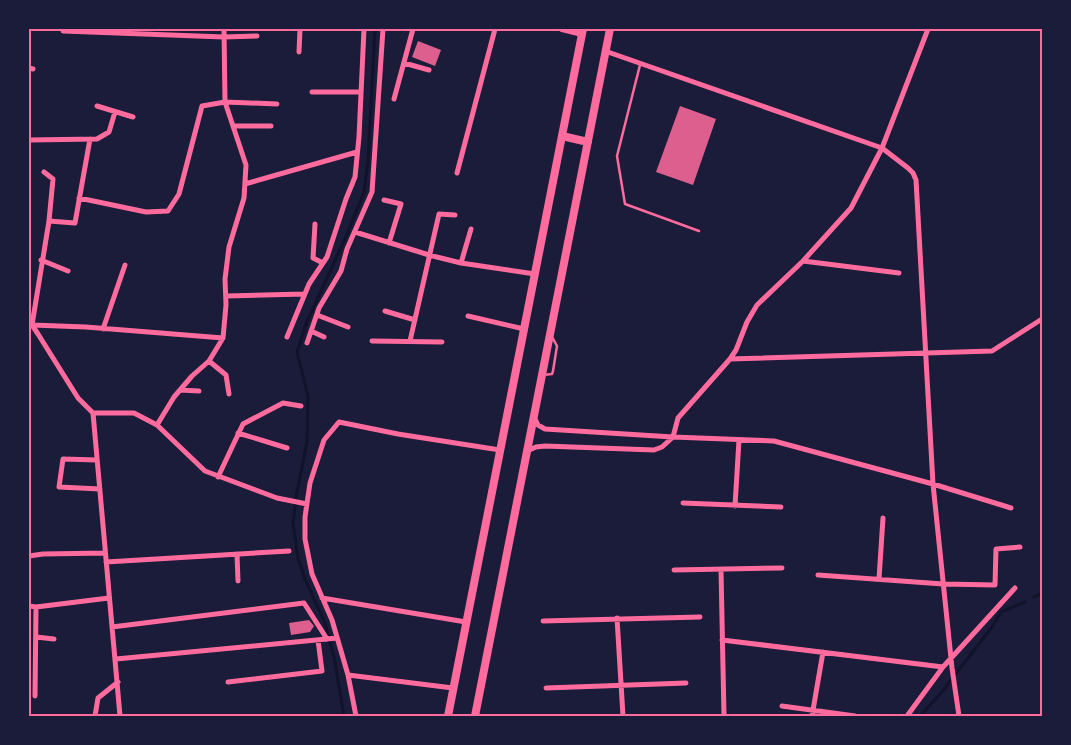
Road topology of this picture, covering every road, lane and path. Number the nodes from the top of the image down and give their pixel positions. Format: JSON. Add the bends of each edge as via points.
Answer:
{"nodes":[{"id":1,"x":224,"y":29,"type":"edge"},
{"id":2,"x":300,"y":29,"type":"edge"},
{"id":3,"x":364,"y":29,"type":"edge"},
{"id":4,"x":383,"y":29,"type":"edge"},
{"id":5,"x":413,"y":29,"type":"edge"},
{"id":6,"x":495,"y":29,"type":"edge"},
{"id":7,"x":562,"y":29,"type":"edge"},
{"id":8,"x":610,"y":29,"type":"edge"},
{"id":9,"x":928,"y":29,"type":"edge"},
{"id":10,"x":63,"y":31,"type":"dead end"},
{"id":11,"x":582,"y":31,"type":"edge"},
{"id":12,"x":257,"y":36,"type":"dead end"},
{"id":13,"x":224,"y":37,"type":"junction"},
{"id":14,"x":605,"y":51,"type":"junction"},
{"id":15,"x":299,"y":52,"type":"dead end"},
{"id":16,"x":404,"y":63,"type":"junction"},
{"id":17,"x":640,"y":63,"type":"junction"},
{"id":18,"x":429,"y":70,"type":"dead end"},
{"id":19,"x":312,"y":92,"type":"dead end"},
{"id":20,"x":361,"y":92,"type":"junction"},
{"id":21,"x":394,"y":99,"type":"dead end"},
{"id":22,"x":225,"y":102,"type":"junction"},
{"id":23,"x":277,"y":104,"type":"dead end"},
{"id":24,"x":97,"y":106,"type":"dead end"},
{"id":25,"x":115,"y":112,"type":"junction"},
{"id":26,"x":134,"y":117,"type":"dead end"},
{"id":27,"x":232,"y":126,"type":"junction"},
{"id":28,"x":271,"y":126,"type":"dead end"},
{"id":29,"x":562,"y":136,"type":"junction"},
{"id":30,"x":90,"y":139,"type":"junction"},
{"id":31,"x":29,"y":140,"type":"edge"},
{"id":32,"x":588,"y":142,"type":"junction"},
{"id":33,"x":882,"y":148,"type":"junction"},
{"id":34,"x":357,"y":152,"type":"junction"},
{"id":35,"x":44,"y":172,"type":"dead end"},
{"id":36,"x":457,"y":173,"type":"dead end"},
{"id":37,"x":245,"y":184,"type":"junction"},
{"id":38,"x":79,"y":198,"type":"junction"},
{"id":39,"x":384,"y":200,"type":"dead end"},
{"id":40,"x":455,"y":216,"type":"dead end"},
{"id":41,"x":49,"y":221,"type":"junction"},
{"id":42,"x":315,"y":224,"type":"dead end"},
{"id":43,"x":471,"y":229,"type":"dead end"},
{"id":44,"x":699,"y":231,"type":"dead end"},
{"id":45,"x":354,"y":232,"type":"junction"},
{"id":46,"x":390,"y":243,"type":"junction"},
{"id":47,"x":429,"y":255,"type":"junction"},
{"id":48,"x":41,"y":260,"type":"junction"},
{"id":49,"x":803,"y":261,"type":"junction"},
{"id":50,"x":323,"y":263,"type":"junction"},
{"id":51,"x":461,"y":263,"type":"junction"},
{"id":52,"x":125,"y":265,"type":"dead end"},
{"id":53,"x":68,"y":272,"type":"dead end"},
{"id":54,"x":899,"y":273,"type":"dead end"},
{"id":55,"x":535,"y":274,"type":"junction"},
{"id":56,"x":305,"y":294,"type":"junction"},
{"id":57,"x":226,"y":296,"type":"junction"},
{"id":58,"x":384,"y":311,"type":"dead end"},
{"id":59,"x":317,"y":315,"type":"junction"},
{"id":60,"x":468,"y":316,"type":"dead end"},
{"id":61,"x":1042,"y":318,"type":"edge"},
{"id":62,"x":415,"y":320,"type":"junction"},
{"id":63,"x":30,"y":325,"type":"edge"},
{"id":64,"x":348,"y":326,"type":"dead end"},
{"id":65,"x":103,"y":329,"type":"junction"},
{"id":66,"x":524,"y":329,"type":"junction"},
{"id":67,"x":311,"y":331,"type":"junction"},
{"id":68,"x":287,"y":337,"type":"dead end"},
{"id":69,"x":324,"y":337,"type":"dead end"},
{"id":70,"x":223,"y":338,"type":"junction"},
{"id":71,"x":372,"y":341,"type":"dead end"},
{"id":72,"x":410,"y":341,"type":"junction"},
{"id":73,"x":442,"y":342,"type":"dead end"},
{"id":74,"x":307,"y":343,"type":"dead end"},
{"id":75,"x":926,"y":354,"type":"junction"},
{"id":76,"x":730,"y":359,"type":"junction"},
{"id":77,"x":209,"y":361,"type":"junction"},
{"id":78,"x":180,"y":390,"type":"junction"},
{"id":79,"x":199,"y":391,"type":"dead end"},
{"id":80,"x":229,"y":394,"type":"dead end"},
{"id":81,"x":301,"y":406,"type":"dead end"},
{"id":82,"x":93,"y":412,"type":"junction"},
{"id":83,"x":534,"y":417,"type":"junction"},
{"id":84,"x":157,"y":425,"type":"junction"},
{"id":85,"x":238,"y":433,"type":"junction"},
{"id":86,"x":673,"y":437,"type":"junction"},
{"id":87,"x":739,"y":440,"type":"junction"},
{"id":88,"x":286,"y":448,"type":"dead end"},
{"id":89,"x":500,"y":450,"type":"junction"},
{"id":90,"x":527,"y":451,"type":"junction"},
{"id":91,"x":97,"y":460,"type":"junction"},
{"id":92,"x":218,"y":477,"type":"junction"},
{"id":93,"x":933,"y":484,"type":"junction"},
{"id":94,"x":100,"y":489,"type":"junction"},
{"id":95,"x":683,"y":503,"type":"dead end"},
{"id":96,"x":307,"y":504,"type":"junction"},
{"id":97,"x":735,"y":506,"type":"junction"},
{"id":98,"x":781,"y":507,"type":"dead end"},
{"id":99,"x":1011,"y":508,"type":"dead end"},
{"id":100,"x":883,"y":518,"type":"dead end"},
{"id":101,"x":1020,"y":547,"type":"dead end"},
{"id":102,"x":289,"y":551,"type":"dead end"},
{"id":103,"x":105,"y":553,"type":"junction"},
{"id":104,"x":238,"y":554,"type":"junction"},
{"id":105,"x":29,"y":556,"type":"edge"},
{"id":106,"x":106,"y":562,"type":"junction"},
{"id":107,"x":782,"y":568,"type":"dead end"},
{"id":108,"x":674,"y":570,"type":"dead end"},
{"id":109,"x":721,"y":570,"type":"junction"},
{"id":110,"x":818,"y":575,"type":"dead end"},
{"id":111,"x":879,"y":579,"type":"junction"},
{"id":112,"x":238,"y":581,"type":"dead end"},
{"id":113,"x":943,"y":584,"type":"junction"},
{"id":114,"x":1015,"y":588,"type":"dead end"},
{"id":115,"x":109,"y":598,"type":"junction"},
{"id":116,"x":322,"y":598,"type":"junction"},
{"id":117,"x":29,"y":606,"type":"edge"},
{"id":118,"x":36,"y":608,"type":"junction"},
{"id":119,"x":700,"y":616,"type":"dead end"},
{"id":120,"x":617,"y":618,"type":"junction"},
{"id":121,"x":543,"y":621,"type":"dead end"},
{"id":122,"x":466,"y":622,"type":"junction"},
{"id":123,"x":112,"y":627,"type":"junction"},
{"id":124,"x":36,"y":637,"type":"junction"},
{"id":125,"x":337,"y":638,"type":"junction"},
{"id":126,"x":54,"y":639,"type":"dead end"},
{"id":127,"x":327,"y":639,"type":"junction"},
{"id":128,"x":318,"y":640,"type":"junction"},
{"id":129,"x":722,"y":640,"type":"junction"},
{"id":130,"x":823,"y":652,"type":"junction"},
{"id":131,"x":951,"y":658,"type":"junction"},
{"id":132,"x":116,"y":659,"type":"junction"},
{"id":133,"x":36,"y":666,"type":"junction"},
{"id":134,"x":29,"y":667,"type":"edge"},
{"id":135,"x":943,"y":667,"type":"junction"},
{"id":136,"x":348,"y":675,"type":"junction"},
{"id":137,"x":118,"y":682,"type":"junction"},
{"id":138,"x":228,"y":682,"type":"dead end"},
{"id":139,"x":686,"y":683,"type":"dead end"},
{"id":140,"x":621,"y":686,"type":"junction"},
{"id":141,"x":453,"y":688,"type":"junction"},
{"id":142,"x":546,"y":688,"type":"dead end"},
{"id":143,"x":35,"y":696,"type":"dead end"},
{"id":144,"x":782,"y":706,"type":"dead end"},
{"id":145,"x":813,"y":710,"type":"junction"},
{"id":146,"x":95,"y":716,"type":"edge"},
{"id":147,"x":120,"y":716,"type":"edge"},
{"id":148,"x":356,"y":716,"type":"edge"},
{"id":149,"x":448,"y":716,"type":"edge"},
{"id":150,"x":475,"y":716,"type":"edge"},
{"id":151,"x":622,"y":716,"type":"edge"},
{"id":152,"x":724,"y":716,"type":"edge"},
{"id":153,"x":812,"y":716,"type":"edge"},
{"id":154,"x":855,"y":716,"type":"edge"},
{"id":155,"x":907,"y":716,"type":"edge"},
{"id":156,"x":959,"y":716,"type":"edge"}],
"edges":[{"from":1,"to":13,"type":"street"},
{"from":2,"to":15,"type":"street"},
{"from":3,"to":20,"type":"street"},
{"from":4,"to":45,"type":"street","via":[[372,192]]},
{"from":5,"to":16,"type":"street"},
{"from":6,"to":36,"type":"street"},
{"from":7,"to":11,"type":"street"},
{"from":8,"to":14,"type":"main road"},
{"from":9,"to":33,"type":"street"},
{"from":10,"to":13,"type":"street"},
{"from":11,"to":29,"type":"main road"},
{"from":12,"to":13,"type":"street"},
{"from":13,"to":22,"type":"street"},
{"from":14,"to":17,"type":"street"},
{"from":14,"to":32,"type":"main road"},
{"from":16,"to":18,"type":"street"},
{"from":16,"to":21,"type":"street"},
{"from":17,"to":33,"type":"street"},
{"from":17,"to":44,"type":"lane","via":[[617,156],[625,204]]},
{"from":19,"to":20,"type":"street"},
{"from":20,"to":34,"type":"street"},
{"from":22,"to":23,"type":"street"},
{"from":22,"to":27,"type":"street"},
{"from":22,"to":38,"type":"street","via":[[202,106],[178,194],[168,211],[146,212]]},
{"from":24,"to":25,"type":"street"},
{"from":25,"to":26,"type":"street"},
{"from":25,"to":30,"type":"street","via":[[109,132]]},
{"from":27,"to":28,"type":"street"},
{"from":27,"to":37,"type":"street","via":[[246,165]]},
{"from":29,"to":32,"type":"main road"},
{"from":29,"to":55,"type":"main road"},
{"from":30,"to":31,"type":"street"},
{"from":30,"to":38,"type":"street"},
{"from":32,"to":83,"type":"main road"},
{"from":33,"to":49,"type":"street","via":[[851,208]]},
{"from":33,"to":75,"type":"street","via":[[908,168],[916,180]]},
{"from":34,"to":37,"type":"street"},
{"from":34,"to":50,"type":"street","via":[[355,177]]},
{"from":35,"to":41,"type":"street","via":[[53,179]]},
{"from":37,"to":57,"type":"street","via":[[229,247]]},
{"from":38,"to":41,"type":"street","via":[[75,224]]},
{"from":39,"to":46,"type":"street","via":[[401,204]]},
{"from":40,"to":47,"type":"street","via":[[439,214]]},
{"from":41,"to":48,"type":"street"},
{"from":42,"to":50,"type":"street","via":[[312,258]]},
{"from":43,"to":51,"type":"street"},
{"from":45,"to":46,"type":"street"},
{"from":45,"to":59,"type":"street","via":[[340,271]]},
{"from":46,"to":47,"type":"street"},
{"from":47,"to":51,"type":"street"},
{"from":47,"to":62,"type":"street"},
{"from":48,"to":53,"type":"street"},
{"from":48,"to":63,"type":"street"},
{"from":49,"to":54,"type":"street"},
{"from":49,"to":76,"type":"street","via":[[757,305]]},
{"from":50,"to":56,"type":"street"},
{"from":51,"to":55,"type":"street"},
{"from":52,"to":65,"type":"street"},
{"from":55,"to":66,"type":"main road"},
{"from":56,"to":57,"type":"street"},
{"from":56,"to":68,"type":"street"},
{"from":57,"to":70,"type":"street"},
{"from":58,"to":62,"type":"street"},
{"from":59,"to":64,"type":"street"},
{"from":59,"to":67,"type":"street"},
{"from":60,"to":66,"type":"street"},
{"from":61,"to":75,"type":"street","via":[[992,351]]},
{"from":62,"to":72,"type":"street"},
{"from":63,"to":65,"type":"street"},
{"from":63,"to":82,"type":"street","via":[[78,398]]},
{"from":65,"to":70,"type":"street"},
{"from":66,"to":89,"type":"main road"},
{"from":67,"to":69,"type":"street"},
{"from":67,"to":74,"type":"street"},
{"from":70,"to":77,"type":"street"},
{"from":71,"to":72,"type":"street"},
{"from":72,"to":73,"type":"street"},
{"from":75,"to":76,"type":"street"},
{"from":75,"to":93,"type":"street"},
{"from":76,"to":86,"type":"street","via":[[678,418]]},
{"from":77,"to":78,"type":"street"},
{"from":77,"to":80,"type":"street","via":[[226,376]]},
{"from":78,"to":79,"type":"street"},
{"from":78,"to":84,"type":"street"},
{"from":81,"to":85,"type":"street","via":[[283,403],[243,424]]},
{"from":82,"to":84,"type":"street","via":[[134,413]]},
{"from":82,"to":91,"type":"street"},
{"from":83,"to":86,"type":"street","via":[[545,429]]},
{"from":83,"to":90,"type":"main road"},
{"from":84,"to":92,"type":"street","via":[[204,472]]},
{"from":85,"to":88,"type":"street"},
{"from":85,"to":92,"type":"street"},
{"from":86,"to":87,"type":"street"},
{"from":86,"to":90,"type":"street","via":[[654,450],[545,446]]},
{"from":87,"to":93,"type":"street","via":[[774,441]]},
{"from":87,"to":97,"type":"street"},
{"from":89,"to":96,"type":"street","via":[[339,422],[324,440]]},
{"from":89,"to":122,"type":"main road"},
{"from":90,"to":150,"type":"main road"},
{"from":91,"to":94,"type":"street"},
{"from":91,"to":94,"type":"street","via":[[63,459],[60,487]]},
{"from":92,"to":96,"type":"street","via":[[277,498]]},
{"from":93,"to":99,"type":"street"},
{"from":93,"to":113,"type":"street"},
{"from":94,"to":103,"type":"street"},
{"from":95,"to":97,"type":"street"},
{"from":96,"to":116,"type":"street","via":[[305,539],[312,574]]},
{"from":97,"to":98,"type":"street"},
{"from":100,"to":111,"type":"street"},
{"from":101,"to":113,"type":"street","via":[[996,549],[995,584]]},
{"from":102,"to":104,"type":"street"},
{"from":103,"to":105,"type":"street"},
{"from":103,"to":106,"type":"street"},
{"from":104,"to":106,"type":"street"},
{"from":104,"to":112,"type":"street"},
{"from":106,"to":115,"type":"street"},
{"from":107,"to":109,"type":"street"},
{"from":108,"to":109,"type":"street"},
{"from":109,"to":129,"type":"street"},
{"from":110,"to":111,"type":"street"},
{"from":111,"to":113,"type":"street"},
{"from":113,"to":131,"type":"street"},
{"from":114,"to":131,"type":"street"},
{"from":115,"to":118,"type":"street"},
{"from":115,"to":123,"type":"street"},
{"from":116,"to":122,"type":"street"},
{"from":116,"to":125,"type":"street"},
{"from":117,"to":118,"type":"street"},
{"from":118,"to":124,"type":"street"},
{"from":119,"to":120,"type":"street"},
{"from":120,"to":121,"type":"street"},
{"from":120,"to":140,"type":"street"},
{"from":122,"to":141,"type":"main road"},
{"from":123,"to":127,"type":"street","via":[[304,603]]},
{"from":123,"to":132,"type":"street"},
{"from":124,"to":126,"type":"street"},
{"from":124,"to":133,"type":"street"},
{"from":125,"to":127,"type":"street"},
{"from":125,"to":136,"type":"street"},
{"from":127,"to":128,"type":"street"},
{"from":128,"to":132,"type":"street"},
{"from":128,"to":138,"type":"street","via":[[322,670]]},
{"from":129,"to":130,"type":"street"},
{"from":129,"to":152,"type":"street"},
{"from":130,"to":135,"type":"street"},
{"from":130,"to":145,"type":"street"},
{"from":131,"to":135,"type":"street"},
{"from":131,"to":156,"type":"street"},
{"from":132,"to":137,"type":"street"},
{"from":133,"to":134,"type":"street"},
{"from":133,"to":143,"type":"street"},
{"from":135,"to":155,"type":"street"},
{"from":136,"to":141,"type":"street"},
{"from":136,"to":148,"type":"street"},
{"from":137,"to":146,"type":"street","via":[[98,698]]},
{"from":137,"to":147,"type":"street"},
{"from":139,"to":140,"type":"street"},
{"from":140,"to":142,"type":"street"},
{"from":140,"to":151,"type":"street"},
{"from":141,"to":149,"type":"main road"},
{"from":144,"to":145,"type":"street"},
{"from":145,"to":153,"type":"street"},
{"from":145,"to":154,"type":"street"}]}
